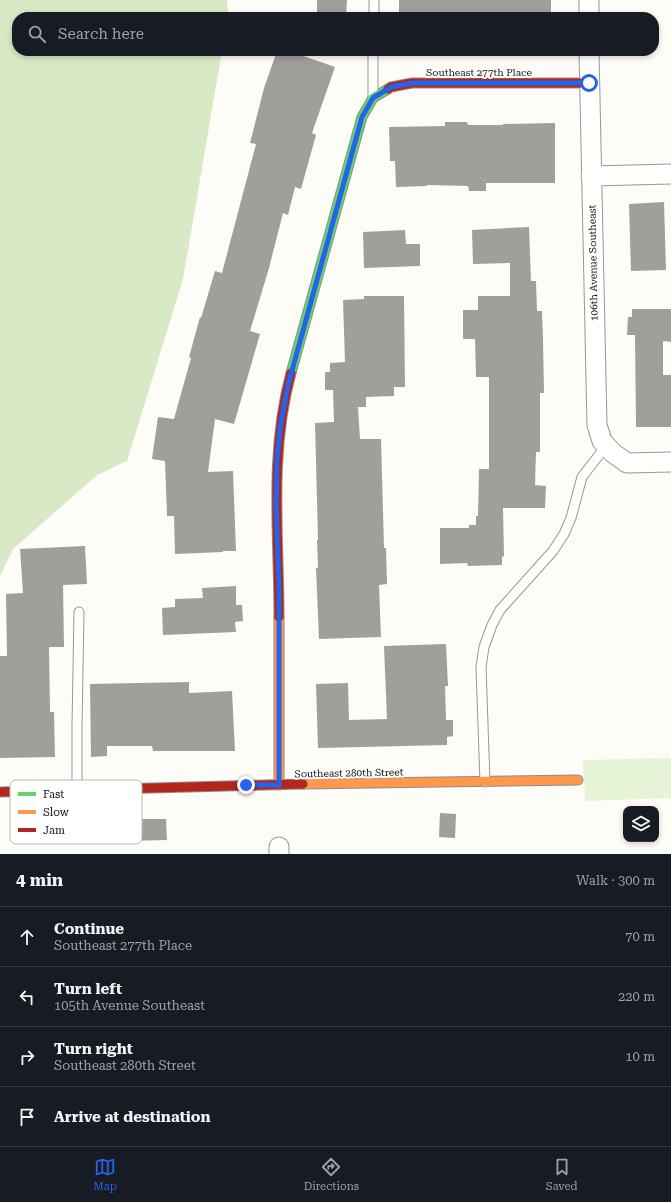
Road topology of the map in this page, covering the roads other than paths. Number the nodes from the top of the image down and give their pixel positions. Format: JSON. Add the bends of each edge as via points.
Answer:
{"nodes":[{"id":1,"x":374,"y":0,"type":"edge"},
{"id":2,"x":589,"y":0,"type":"edge"},
{"id":3,"x":374,"y":12,"type":"edge"},
{"id":4,"x":589,"y":12,"type":"edge"},
{"id":5,"x":373,"y":56,"type":"edge"},
{"id":6,"x":589,"y":56,"type":"edge"},
{"id":7,"x":589,"y":83,"type":"junction"},
{"id":8,"x":373,"y":98,"type":"junction"},
{"id":9,"x":671,"y":174,"type":"edge"},
{"id":10,"x":591,"y":176,"type":"junction"},
{"id":11,"x":606,"y":446,"type":"junction"},
{"id":12,"x":671,"y":462,"type":"edge"},
{"id":13,"x":79,"y":612,"type":"dead end"},
{"id":14,"x":77,"y":780,"type":"edge"},
{"id":15,"x":578,"y":780,"type":"dead end"},
{"id":16,"x":485,"y":782,"type":"junction"},
{"id":17,"x":279,"y":785,"type":"junction"},
{"id":18,"x":142,"y":788,"type":"edge"},
{"id":19,"x":0,"y":792,"type":"edge"},
{"id":20,"x":10,"y":792,"type":"edge"}],
"edges":[{"from":1,"to":3,"type":"lane"},
{"from":2,"to":4,"type":"street"},
{"from":5,"to":8,"type":"lane"},
{"from":6,"to":7,"type":"street","name":"106th Avenue Southeast"},
{"from":7,"to":8,"type":"street","name":"Southeast 277th Place","via":[[412,83],[391,87]]},
{"from":7,"to":10,"type":"street","name":"106th Avenue Southeast"},
{"from":8,"to":17,"type":"street","via":[[362,117],[288,385],[281,422],[276,504],[279,596]]},
{"from":9,"to":10,"type":"street"},
{"from":10,"to":11,"type":"street","name":"106th Avenue Southeast","via":[[596,425]]},
{"from":11,"to":12,"type":"street","name":"106th Avenue Southeast","via":[[627,463]]},
{"from":11,"to":16,"type":"lane","via":[[582,476],[564,534],[553,551],[500,610],[484,647],[481,667]]},
{"from":13,"to":14,"type":"lane"},
{"from":15,"to":16,"type":"street","name":"Southeast 280th Street"},
{"from":16,"to":17,"type":"street","name":"Southeast 280th Street"},
{"from":17,"to":18,"type":"street","name":"Southeast 280th Street"},
{"from":19,"to":20,"type":"street","name":"Southeast 280th Street"}]}
